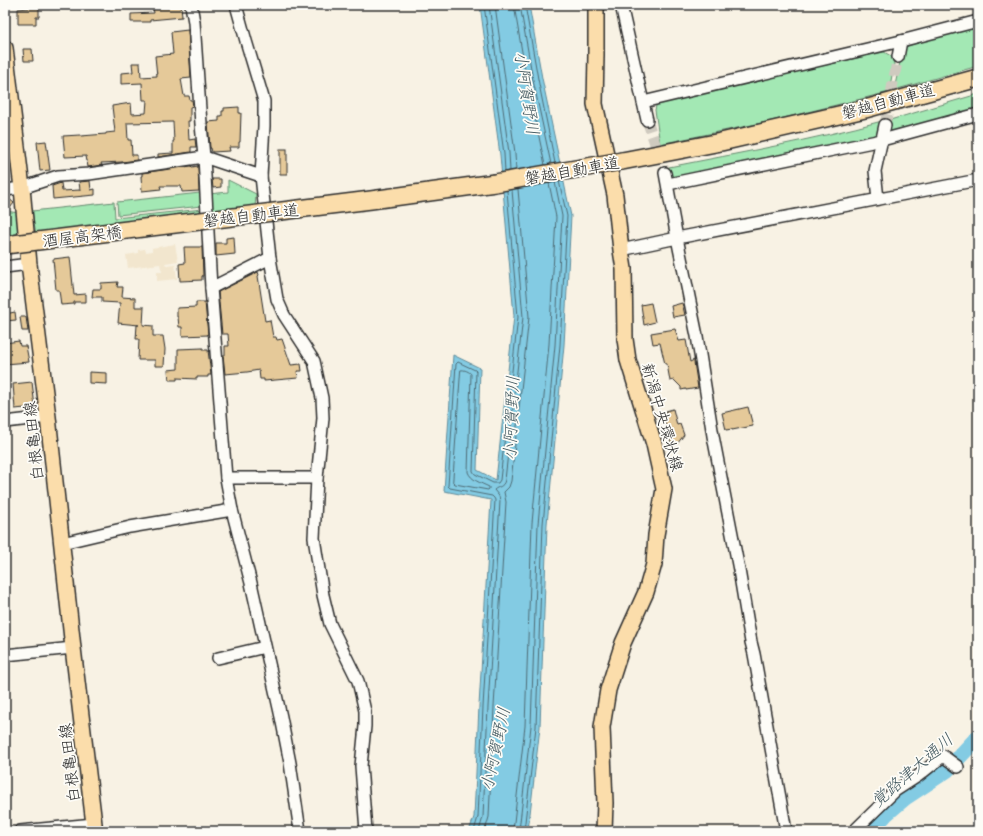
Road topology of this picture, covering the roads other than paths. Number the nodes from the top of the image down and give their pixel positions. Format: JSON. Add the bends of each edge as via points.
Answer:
{"nodes":[{"id":1,"x":191,"y":5,"type":"edge"},
{"id":2,"x":236,"y":5,"type":"edge"},
{"id":3,"x":596,"y":5,"type":"edge"},
{"id":4,"x":621,"y":5,"type":"edge"},
{"id":5,"x":978,"y":21,"type":"edge"},
{"id":6,"x":901,"y":41,"type":"junction"},
{"id":7,"x":5,"y":48,"type":"edge"},
{"id":8,"x":898,"y":57,"type":"tunnel mouth"},
{"id":9,"x":978,"y":78,"type":"edge"},
{"id":10,"x":644,"y":102,"type":"junction"},
{"id":11,"x":978,"y":114,"type":"edge"},
{"id":12,"x":647,"y":120,"type":"tunnel mouth"},
{"id":13,"x":885,"y":125,"type":"tunnel mouth"},
{"id":14,"x":882,"y":140,"type":"junction"},
{"id":15,"x":204,"y":157,"type":"junction"},
{"id":16,"x":261,"y":176,"type":"junction"},
{"id":17,"x":978,"y":180,"type":"edge"},
{"id":18,"x":22,"y":188,"type":"junction"},
{"id":19,"x":5,"y":190,"type":"edge"},
{"id":20,"x":878,"y":199,"type":"junction"},
{"id":21,"x":159,"y":227,"type":"joint"},
{"id":22,"x":677,"y":238,"type":"junction"},
{"id":23,"x":5,"y":245,"type":"edge"},
{"id":24,"x":621,"y":250,"type":"junction"},
{"id":25,"x":270,"y":258,"type":"junction"},
{"id":26,"x":29,"y":264,"type":"junction"},
{"id":27,"x":5,"y":267,"type":"edge"},
{"id":28,"x":211,"y":288,"type":"junction"},
{"id":29,"x":48,"y":417,"type":"junction"},
{"id":30,"x":5,"y":422,"type":"edge"},
{"id":31,"x":226,"y":478,"type":"junction"},
{"id":32,"x":317,"y":478,"type":"junction"},
{"id":33,"x":232,"y":510,"type":"junction"},
{"id":34,"x":62,"y":543,"type":"junction"},
{"id":35,"x":265,"y":647,"type":"junction"},
{"id":36,"x":73,"y":648,"type":"junction"},
{"id":37,"x":5,"y":655,"type":"edge"},
{"id":38,"x":218,"y":658,"type":"dead end"},
{"id":39,"x":958,"y":767,"type":"dead end"},
{"id":40,"x":94,"y":827,"type":"edge"},
{"id":41,"x":20,"y":831,"type":"edge"},
{"id":42,"x":300,"y":831,"type":"edge"},
{"id":43,"x":366,"y":831,"type":"edge"},
{"id":44,"x":604,"y":831,"type":"edge"},
{"id":45,"x":786,"y":831,"type":"edge"},
{"id":46,"x":854,"y":831,"type":"edge"}],
"edges":[{"from":1,"to":15,"type":"street"},
{"from":2,"to":16,"type":"street","via":[[264,101]]},
{"from":3,"to":24,"type":"main road","name":"新潟中央環状線","via":[[595,104],[615,195]]},
{"from":4,"to":10,"type":"street"},
{"from":5,"to":6,"type":"street"},
{"from":6,"to":8,"type":"street"},
{"from":6,"to":10,"type":"street"},
{"from":7,"to":18,"type":"main road","name":"白根亀田線"},
{"from":9,"to":21,"type":"highway","name":"磐越自動車道","bridge":true,"via":[[865,109],[622,161],[371,200]]},
{"from":10,"to":12,"type":"street"},
{"from":11,"to":14,"type":"street"},
{"from":13,"to":14,"type":"street"},
{"from":14,"to":20,"type":"street","via":[[875,171]]},
{"from":14,"to":22,"type":"street","via":[[666,179]]},
{"from":15,"to":16,"type":"street"},
{"from":15,"to":18,"type":"street","via":[[89,174],[58,176]]},
{"from":15,"to":28,"type":"street"},
{"from":16,"to":25,"type":"street"},
{"from":17,"to":20,"type":"street"},
{"from":18,"to":19,"type":"street"},
{"from":18,"to":26,"type":"main road","name":"白根亀田線"},
{"from":20,"to":22,"type":"street"},
{"from":21,"to":23,"type":"highway","name":"酒屋高架橋","bridge":true},
{"from":22,"to":24,"type":"street"},
{"from":22,"to":45,"type":"street","via":[[698,336],[713,436]]},
{"from":24,"to":44,"type":"main road","name":"新潟中央環状線","via":[[628,360],[654,444],[664,489],[654,564],[646,592],[624,642],[608,690],[602,727]]},
{"from":25,"to":28,"type":"street"},
{"from":25,"to":32,"type":"street","via":[[277,299],[284,315],[314,361],[322,398],[323,418]]},
{"from":26,"to":27,"type":"street"},
{"from":26,"to":29,"type":"main road","name":"白根亀田線"},
{"from":28,"to":31,"type":"street"},
{"from":29,"to":30,"type":"street"},
{"from":29,"to":34,"type":"main road","name":"白根亀田線"},
{"from":31,"to":32,"type":"street"},
{"from":31,"to":33,"type":"street"},
{"from":32,"to":43,"type":"street","via":[[314,538],[323,595],[330,624],[358,681],[365,710],[361,766]]},
{"from":33,"to":34,"type":"street","via":[[130,527]]},
{"from":33,"to":35,"type":"street"},
{"from":34,"to":36,"type":"main road","name":"白根亀田線"},
{"from":35,"to":38,"type":"street"},
{"from":35,"to":42,"type":"street","via":[[290,763]]},
{"from":36,"to":37,"type":"street"},
{"from":36,"to":40,"type":"main road","name":"白根亀田線"},
{"from":39,"to":46,"type":"street","via":[[943,756],[895,791]]},
{"from":40,"to":41,"type":"street"}]}
